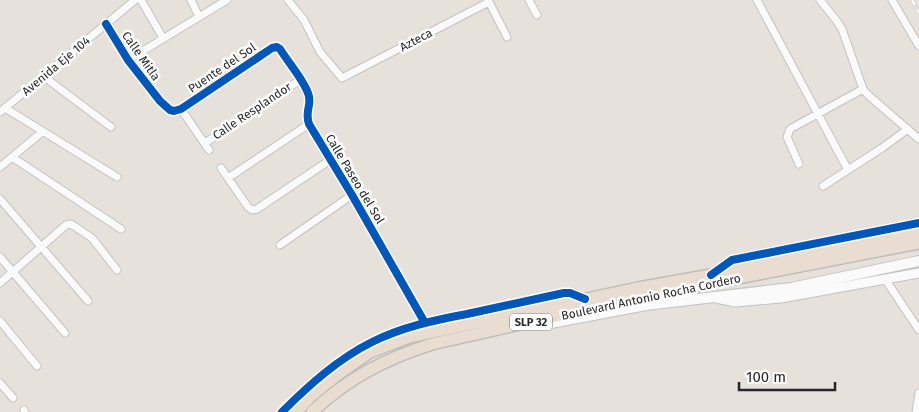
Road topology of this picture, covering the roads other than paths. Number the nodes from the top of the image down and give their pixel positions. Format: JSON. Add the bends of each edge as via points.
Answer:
{"nodes":[{"id":1,"x":135,"y":0,"type":"edge"},
{"id":2,"x":141,"y":0,"type":"edge"},
{"id":3,"x":191,"y":0,"type":"edge"},
{"id":4,"x":228,"y":0,"type":"edge"},
{"id":5,"x":288,"y":0,"type":"edge"},
{"id":6,"x":530,"y":0,"type":"edge"},
{"id":7,"x":757,"y":0,"type":"edge"},
{"id":8,"x":820,"y":0,"type":"edge"},
{"id":9,"x":892,"y":0,"type":"edge"},
{"id":10,"x":489,"y":1,"type":"edge"},
{"id":11,"x":537,"y":15,"type":"dead end"},
{"id":12,"x":200,"y":17,"type":"junction"},
{"id":13,"x":106,"y":24,"type":"junction"},
{"id":14,"x":507,"y":37,"type":"dead end"},
{"id":15,"x":163,"y":38,"type":"junction"},
{"id":16,"x":919,"y":46,"type":"edge"},
{"id":17,"x":128,"y":60,"type":"junction"},
{"id":18,"x":43,"y":76,"type":"junction"},
{"id":19,"x":300,"y":80,"type":"junction"},
{"id":20,"x":863,"y":89,"type":"junction"},
{"id":21,"x":181,"y":109,"type":"junction"},
{"id":22,"x":2,"y":110,"type":"edge"},
{"id":23,"x":819,"y":113,"type":"junction"},
{"id":24,"x":309,"y":124,"type":"junction"},
{"id":25,"x":111,"y":126,"type":"dead end"},
{"id":26,"x":908,"y":129,"type":"junction"},
{"id":27,"x":42,"y":132,"type":"junction"},
{"id":28,"x":919,"y":139,"type":"edge"},
{"id":29,"x":205,"y":143,"type":"junction"},
{"id":30,"x":209,"y":150,"type":"dead end"},
{"id":31,"x":12,"y":157,"type":"junction"},
{"id":32,"x":330,"y":160,"type":"junction"},
{"id":33,"x":799,"y":164,"type":"dead end"},
{"id":34,"x":0,"y":167,"type":"edge"},
{"id":35,"x":221,"y":168,"type":"dead end"},
{"id":36,"x":848,"y":170,"type":"junction"},
{"id":37,"x":117,"y":177,"type":"dead end"},
{"id":38,"x":228,"y":178,"type":"junction"},
{"id":39,"x":823,"y":186,"type":"dead end"},
{"id":40,"x":352,"y":195,"type":"junction"},
{"id":41,"x":0,"y":199,"type":"edge"},
{"id":42,"x":919,"y":223,"type":"edge"},
{"id":43,"x":121,"y":229,"type":"dead end"},
{"id":44,"x":919,"y":232,"type":"edge"},
{"id":45,"x":919,"y":243,"type":"edge"},
{"id":46,"x":280,"y":245,"type":"dead end"},
{"id":47,"x":42,"y":247,"type":"junction"},
{"id":48,"x":0,"y":257,"type":"edge"},
{"id":49,"x":919,"y":261,"type":"edge"},
{"id":50,"x":766,"y":268,"type":"junction"},
{"id":51,"x":117,"y":270,"type":"dead end"},
{"id":52,"x":13,"y":272,"type":"junction"},
{"id":53,"x":919,"y":273,"type":"edge"},
{"id":54,"x":710,"y":275,"type":"junction"},
{"id":55,"x":885,"y":279,"type":"junction"},
{"id":56,"x":0,"y":283,"type":"edge"},
{"id":57,"x":708,"y":297,"type":"junction"},
{"id":58,"x":585,"y":299,"type":"junction"},
{"id":59,"x":88,"y":301,"type":"dead end"},
{"id":60,"x":0,"y":321,"type":"edge"},
{"id":61,"x":426,"y":323,"type":"junction"},
{"id":62,"x":526,"y":323,"type":"junction"},
{"id":63,"x":919,"y":330,"type":"edge"},
{"id":64,"x":65,"y":333,"type":"dead end"},
{"id":65,"x":37,"y":366,"type":"dead end"},
{"id":66,"x":0,"y":383,"type":"edge"},
{"id":67,"x":919,"y":393,"type":"edge"},
{"id":68,"x":13,"y":398,"type":"dead end"},
{"id":69,"x":282,"y":412,"type":"edge"},
{"id":70,"x":296,"y":412,"type":"edge"},
{"id":71,"x":312,"y":412,"type":"edge"},
{"id":72,"x":916,"y":412,"type":"edge"}],
"edges":[{"from":1,"to":13,"type":"street","name":"Avenida Eje 104"},
{"from":2,"to":15,"type":"street"},
{"from":3,"to":12,"type":"street"},
{"from":4,"to":12,"type":"street"},
{"from":5,"to":10,"type":"street","name":"Azteca","via":[[304,20],[320,52],[342,78]]},
{"from":6,"to":11,"type":"street"},
{"from":7,"to":23,"type":"street"},
{"from":8,"to":20,"type":"street","via":[[842,29]]},
{"from":9,"to":16,"type":"street"},
{"from":10,"to":14,"type":"street"},
{"from":12,"to":15,"type":"street"},
{"from":13,"to":17,"type":"street","name":"Calle Mitla"},
{"from":13,"to":18,"type":"street","name":"Avenida Eje 104"},
{"from":15,"to":17,"type":"street"},
{"from":17,"to":21,"type":"street","name":"Calle Mitla","via":[[160,101],[170,110]]},
{"from":18,"to":22,"type":"street","name":"Avenida Eje 104"},
{"from":18,"to":25,"type":"street"},
{"from":19,"to":21,"type":"street","name":"Puente del Sol","via":[[277,46]]},
{"from":19,"to":24,"type":"street","via":[[308,94],[310,104],[306,115]]},
{"from":19,"to":29,"type":"street","name":"Calle Resplandor"},
{"from":20,"to":23,"type":"street"},
{"from":20,"to":26,"type":"street"},
{"from":21,"to":29,"type":"street","name":"Calle Resplandor"},
{"from":22,"to":27,"type":"street"},
{"from":23,"to":33,"type":"street","via":[[790,129],[788,134]]},
{"from":23,"to":36,"type":"street"},
{"from":24,"to":32,"type":"street","name":"Calle Paseo del Sol"},
{"from":24,"to":38,"type":"street"},
{"from":26,"to":28,"type":"street"},
{"from":26,"to":36,"type":"street"},
{"from":27,"to":31,"type":"street"},
{"from":27,"to":37,"type":"street"},
{"from":29,"to":30,"type":"street","name":"Calle Resplandor"},
{"from":31,"to":34,"type":"street"},
{"from":31,"to":43,"type":"street"},
{"from":32,"to":38,"type":"street","via":[[257,210],[248,207]]},
{"from":32,"to":40,"type":"street","name":"Calle Paseo del Sol"},
{"from":35,"to":38,"type":"street"},
{"from":36,"to":39,"type":"street"},
{"from":40,"to":46,"type":"street"},
{"from":40,"to":61,"type":"street","name":"Calle Paseo del Sol"},
{"from":41,"to":47,"type":"street"},
{"from":42,"to":54,"type":"street","via":[[732,260]]},
{"from":44,"to":50,"type":"highway","name":"Boulevard Antonio Rocha Cordero","number":"SLP 32"},
{"from":45,"to":50,"type":"highway","name":"Boulevard Antonio Rocha Cordero","number":"SLP 32"},
{"from":47,"to":51,"type":"street","via":[[71,224],[92,238]]},
{"from":47,"to":52,"type":"street"},
{"from":47,"to":59,"type":"street"},
{"from":48,"to":52,"type":"street"},
{"from":49,"to":57,"type":"main road","via":[[790,288]]},
{"from":50,"to":54,"type":"highway","name":"Boulevard Antonio Rocha Cordero","number":"SLP 32"},
{"from":50,"to":62,"type":"highway","name":"Boulevard Antonio Rocha Cordero","number":"SLP 32"},
{"from":52,"to":56,"type":"street"},
{"from":52,"to":64,"type":"street"},
{"from":53,"to":55,"type":"street"},
{"from":54,"to":58,"type":"highway","name":"Boulevard Antonio Rocha Cordero","number":"SLP 32"},
{"from":55,"to":57,"type":"street","via":[[758,301],[735,302]]},
{"from":55,"to":63,"type":"street"},
{"from":57,"to":62,"type":"main road","via":[[540,325]]},
{"from":58,"to":61,"type":"street","via":[[564,293]]},
{"from":58,"to":70,"type":"highway","name":"Boulevard Antonio Rocha Cordero","number":"SLP 32","via":[[409,337],[370,352],[337,375]]},
{"from":60,"to":65,"type":"street"},
{"from":61,"to":69,"type":"street","via":[[373,341],[355,352],[321,376]]},
{"from":62,"to":71,"type":"highway","name":"Boulevard Antonio Rocha Cordero","number":"SLP 32","via":[[401,354],[353,379]]},
{"from":66,"to":68,"type":"street"},
{"from":67,"to":72,"type":"street"}]}
